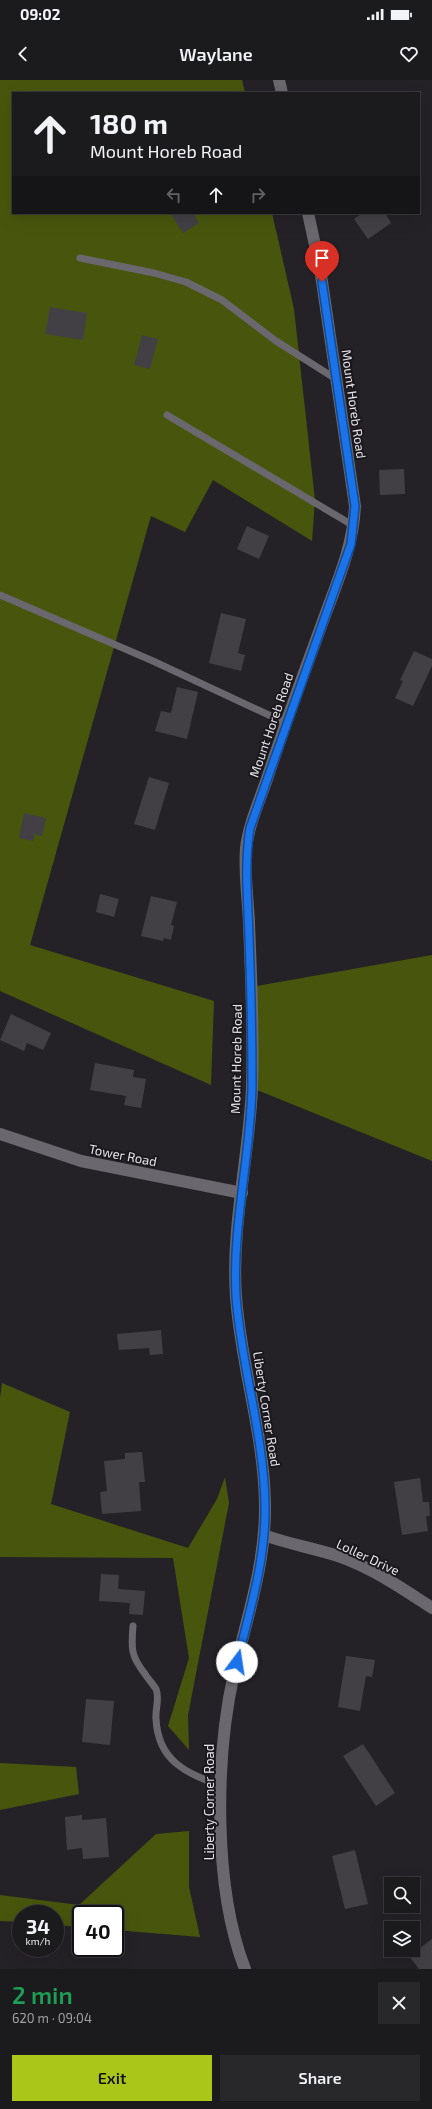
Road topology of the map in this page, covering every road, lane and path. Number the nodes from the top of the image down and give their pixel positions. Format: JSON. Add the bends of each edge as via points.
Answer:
{"nodes":[{"id":1,"x":279,"y":80,"type":"edge"},
{"id":2,"x":282,"y":92,"type":"edge"},
{"id":3,"x":308,"y":214,"type":"edge"},
{"id":4,"x":80,"y":258,"type":"dead end"},
{"id":5,"x":336,"y":379,"type":"junction"},
{"id":6,"x":168,"y":414,"type":"dead end"},
{"id":7,"x":354,"y":526,"type":"junction"},
{"id":8,"x":0,"y":595,"type":"edge"},
{"id":9,"x":286,"y":723,"type":"junction"},
{"id":10,"x":0,"y":1134,"type":"edge"},
{"id":11,"x":242,"y":1193,"type":"junction"},
{"id":12,"x":236,"y":1255,"type":"joint"},
{"id":13,"x":264,"y":1535,"type":"junction"},
{"id":14,"x":432,"y":1608,"type":"edge"},
{"id":15,"x":133,"y":1626,"type":"dead end"},
{"id":16,"x":221,"y":1786,"type":"junction"},
{"id":17,"x":246,"y":1969,"type":"edge"}],
"edges":[{"from":1,"to":2,"type":"street"},
{"from":3,"to":5,"type":"street","name":"Mount Horeb Road","via":[[320,268]]},
{"from":4,"to":5,"type":"lane","via":[[154,272],[186,282],[222,300],[276,341]]},
{"from":5,"to":7,"type":"street","name":"Mount Horeb Road","via":[[355,506]]},
{"from":6,"to":7,"type":"lane"},
{"from":7,"to":9,"type":"street","name":"Mount Horeb Road","via":[[351,544]]},
{"from":8,"to":9,"type":"lane","via":[[146,658]]},
{"from":9,"to":11,"type":"street","name":"Mount Horeb Road","via":[[250,828],[246,851],[252,1088]]},
{"from":10,"to":11,"type":"street","name":"Tower Road","via":[[81,1161]]},
{"from":11,"to":12,"type":"street","name":"Mount Horeb Road"},
{"from":12,"to":13,"type":"street","name":"Liberty Corner Road","via":[[240,1330],[263,1471]]},
{"from":13,"to":14,"type":"street","name":"Loller Drive","via":[[339,1556],[392,1582]]},
{"from":13,"to":16,"type":"street","name":"Liberty Corner Road","via":[[256,1584],[233,1676],[223,1738]]},
{"from":15,"to":16,"type":"lane","via":[[133,1658],[156,1689],[156,1718],[163,1750],[183,1770]]},
{"from":16,"to":17,"type":"street","name":"Liberty Corner Road","via":[[226,1900],[232,1931]]}]}
